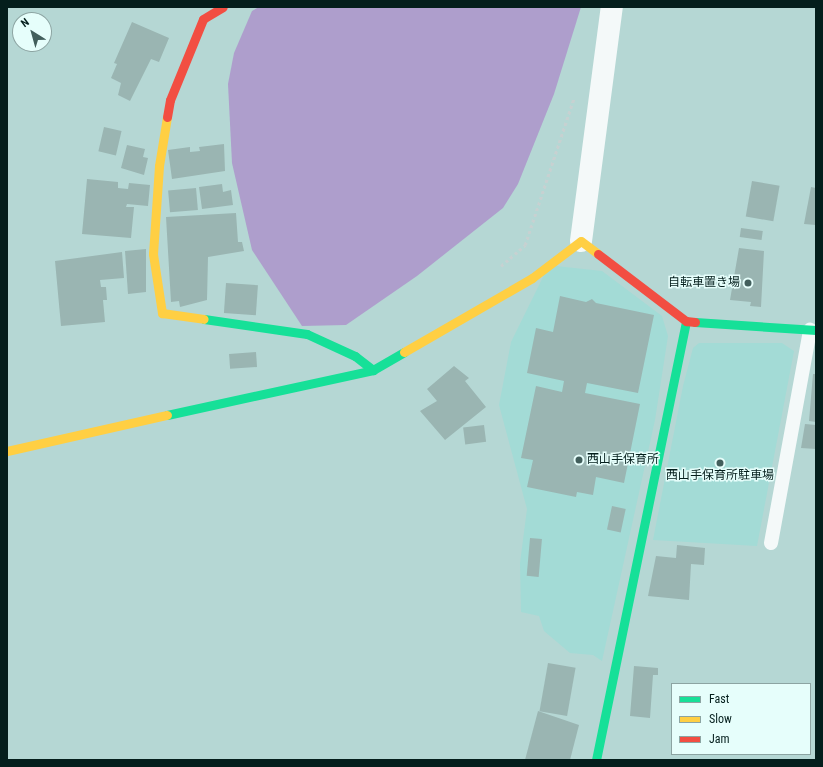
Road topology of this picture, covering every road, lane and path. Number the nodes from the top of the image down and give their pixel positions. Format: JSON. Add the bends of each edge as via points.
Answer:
{"nodes":[{"id":1,"x":223,"y":7,"type":"edge"},
{"id":2,"x":612,"y":7,"type":"edge"},
{"id":3,"x":576,"y":90,"type":"dead end"},
{"id":4,"x":582,"y":241,"type":"junction"},
{"id":5,"x":497,"y":270,"type":"dead end"},
{"id":6,"x":686,"y":321,"type":"junction"},
{"id":7,"x":813,"y":330,"type":"edge"},
{"id":8,"x":373,"y":370,"type":"junction"},
{"id":9,"x":7,"y":451,"type":"edge"},
{"id":10,"x":771,"y":543,"type":"dead end"},
{"id":11,"x":596,"y":760,"type":"edge"}],
"edges":[{"from":1,"to":8,"type":"street","via":[[203,18],[170,100],[159,166],[153,254],[162,314],[307,334],[355,356]]},
{"from":2,"to":4,"type":"street"},
{"from":3,"to":5,"type":"path","via":[[525,244]]},
{"from":4,"to":6,"type":"street"},
{"from":4,"to":8,"type":"street","via":[[532,278]]},
{"from":6,"to":7,"type":"street"},
{"from":6,"to":11,"type":"street"},
{"from":7,"to":10,"type":"lane"},
{"from":8,"to":9,"type":"street"}]}
